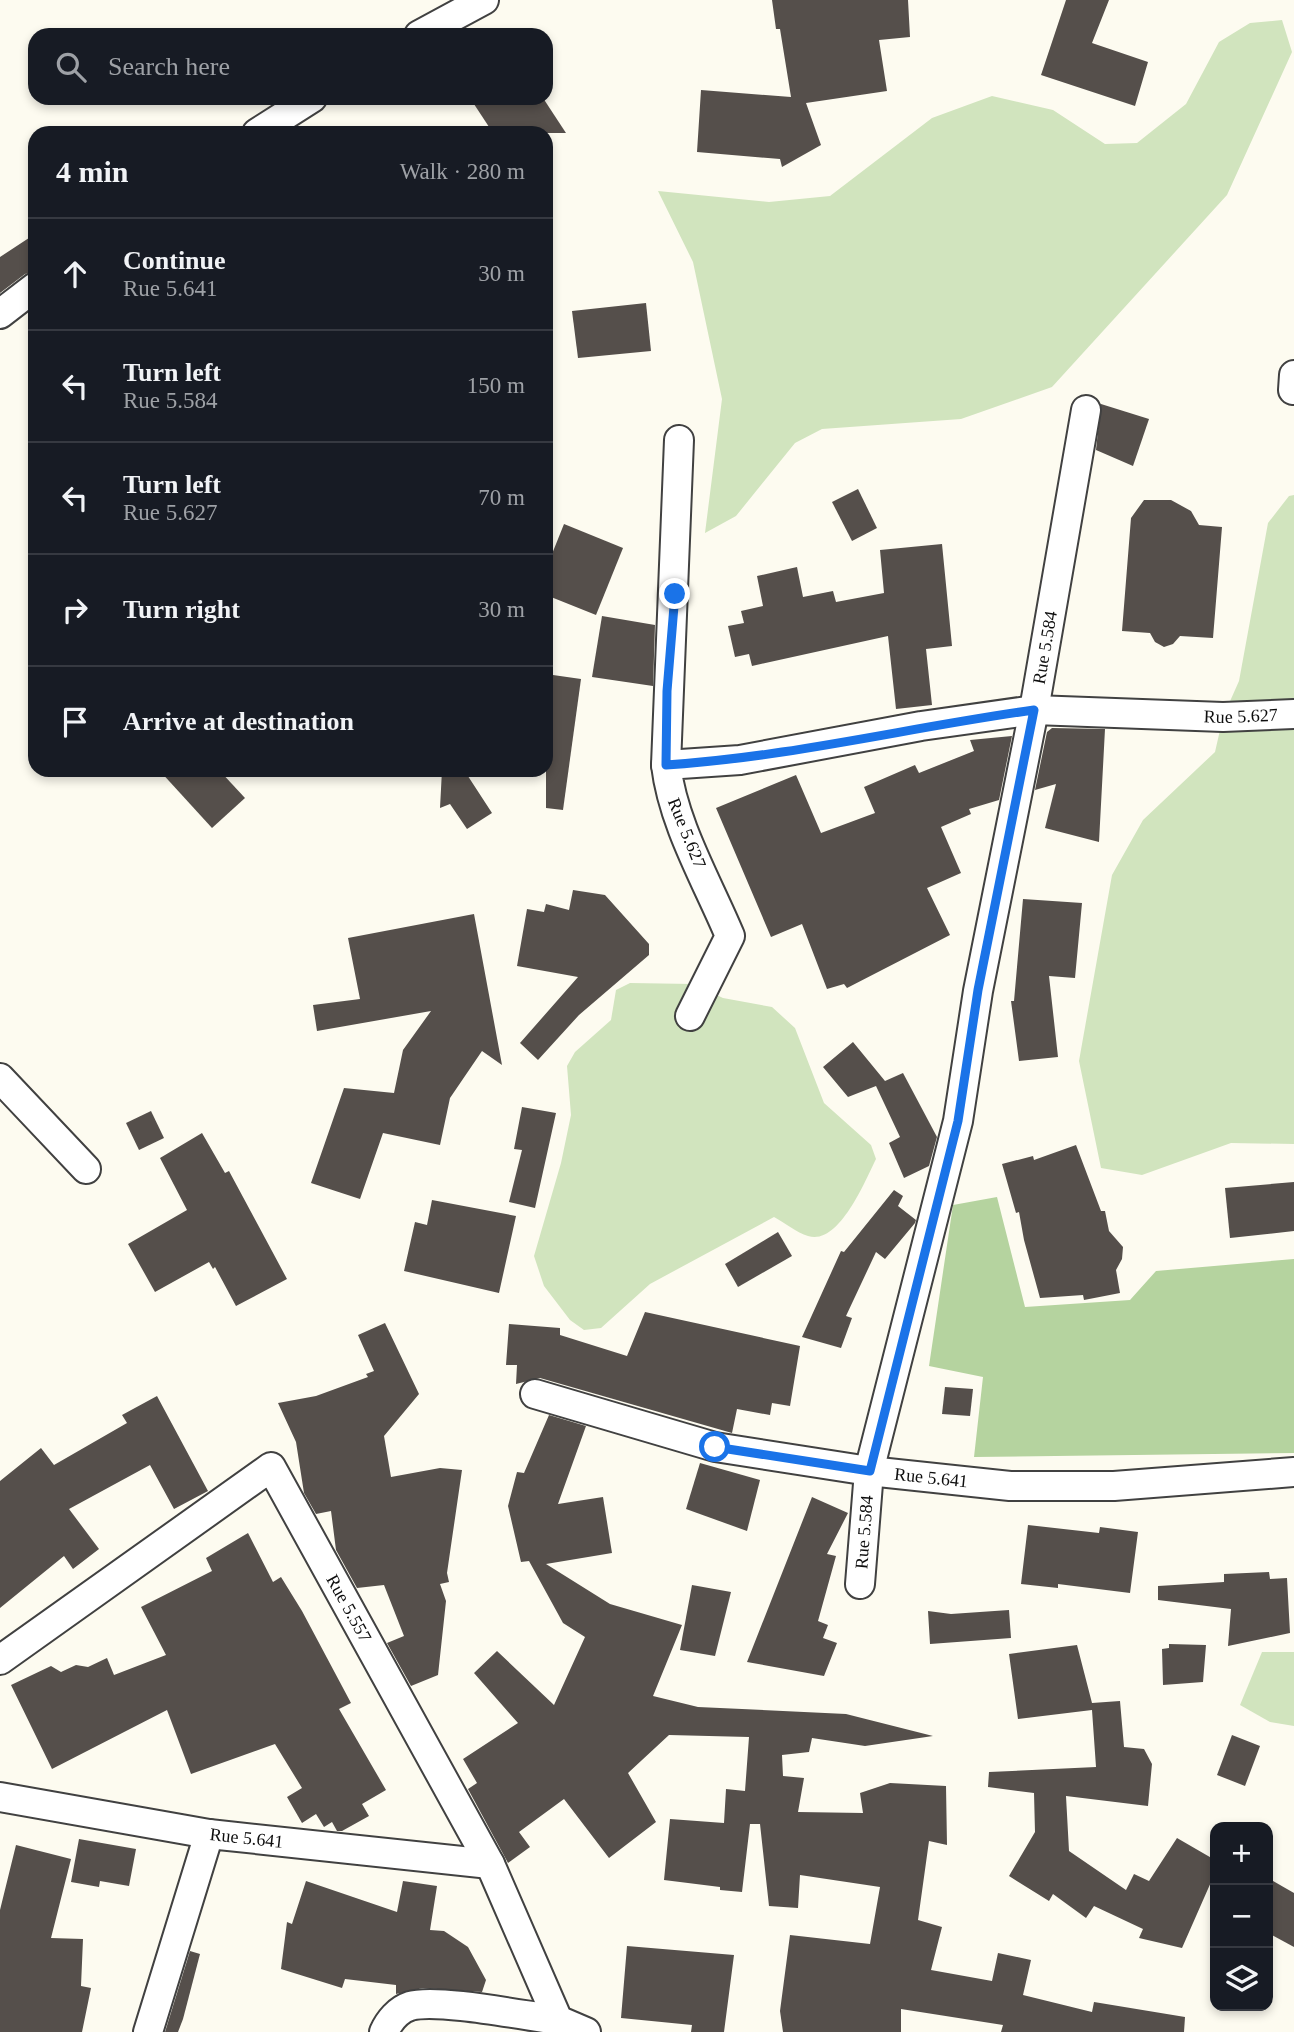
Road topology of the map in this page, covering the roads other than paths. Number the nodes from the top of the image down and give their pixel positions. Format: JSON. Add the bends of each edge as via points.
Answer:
{"nodes":[{"id":1,"x":484,"y":0,"type":"edge"},
{"id":2,"x":432,"y":28,"type":"edge"},
{"id":3,"x":301,"y":105,"type":"edge"},
{"id":4,"x":268,"y":126,"type":"edge"},
{"id":5,"x":28,"y":292,"type":"edge"},
{"id":6,"x":0,"y":314,"type":"edge"},
{"id":7,"x":1086,"y":410,"type":"dead end"},
{"id":8,"x":679,"y":440,"type":"dead end"},
{"id":9,"x":1034,"y":710,"type":"junction"},
{"id":10,"x":1294,"y":714,"type":"edge"},
{"id":11,"x":666,"y":765,"type":"junction"},
{"id":12,"x":690,"y":1016,"type":"dead end"},
{"id":13,"x":0,"y":1078,"type":"edge"},
{"id":14,"x":86,"y":1169,"type":"dead end"},
{"id":15,"x":535,"y":1394,"type":"dead end"},
{"id":16,"x":870,"y":1471,"type":"junction"},
{"id":17,"x":1294,"y":1472,"type":"edge"},
{"id":18,"x":860,"y":1584,"type":"dead end"},
{"id":19,"x":0,"y":1660,"type":"edge"},
{"id":20,"x":0,"y":1797,"type":"edge"},
{"id":21,"x":209,"y":1834,"type":"junction"},
{"id":22,"x":490,"y":1864,"type":"junction"},
{"id":23,"x":558,"y":2020,"type":"junction"},
{"id":24,"x":148,"y":2032,"type":"edge"},
{"id":25,"x":384,"y":2032,"type":"edge"},
{"id":26,"x":586,"y":2032,"type":"edge"}],
"edges":[{"from":1,"to":2,"type":"street"},
{"from":3,"to":4,"type":"street"},
{"from":5,"to":6,"type":"street"},
{"from":7,"to":9,"type":"street","name":"Rue 5.584"},
{"from":8,"to":11,"type":"street"},
{"from":9,"to":10,"type":"street","name":"Rue 5.627","via":[[1223,718]]},
{"from":9,"to":11,"type":"street","name":"Rue 5.627","via":[[740,760]]},
{"from":9,"to":16,"type":"street","name":"Rue 5.584","via":[[978,990],[958,1121]]},
{"from":11,"to":12,"type":"street","name":"Rue 5.627","via":[[679,819],[730,936]]},
{"from":13,"to":14,"type":"street"},
{"from":15,"to":16,"type":"street","name":"Rue 5.641","via":[[715,1447]]},
{"from":16,"to":17,"type":"street","name":"Rue 5.641","via":[[1010,1486],[1114,1486]]},
{"from":16,"to":18,"type":"street","name":"Rue 5.584"},
{"from":19,"to":22,"type":"street","name":"Rue 5.557","via":[[271,1467]]},
{"from":20,"to":21,"type":"street"},
{"from":21,"to":22,"type":"street","name":"Rue 5.641"},
{"from":21,"to":24,"type":"street","name":"Rue 5.641"},
{"from":22,"to":23,"type":"street","name":"Rue 5.557"},
{"from":23,"to":25,"type":"street","via":[[433,2004],[410,2006],[390,2019]]},
{"from":23,"to":26,"type":"street"}]}
